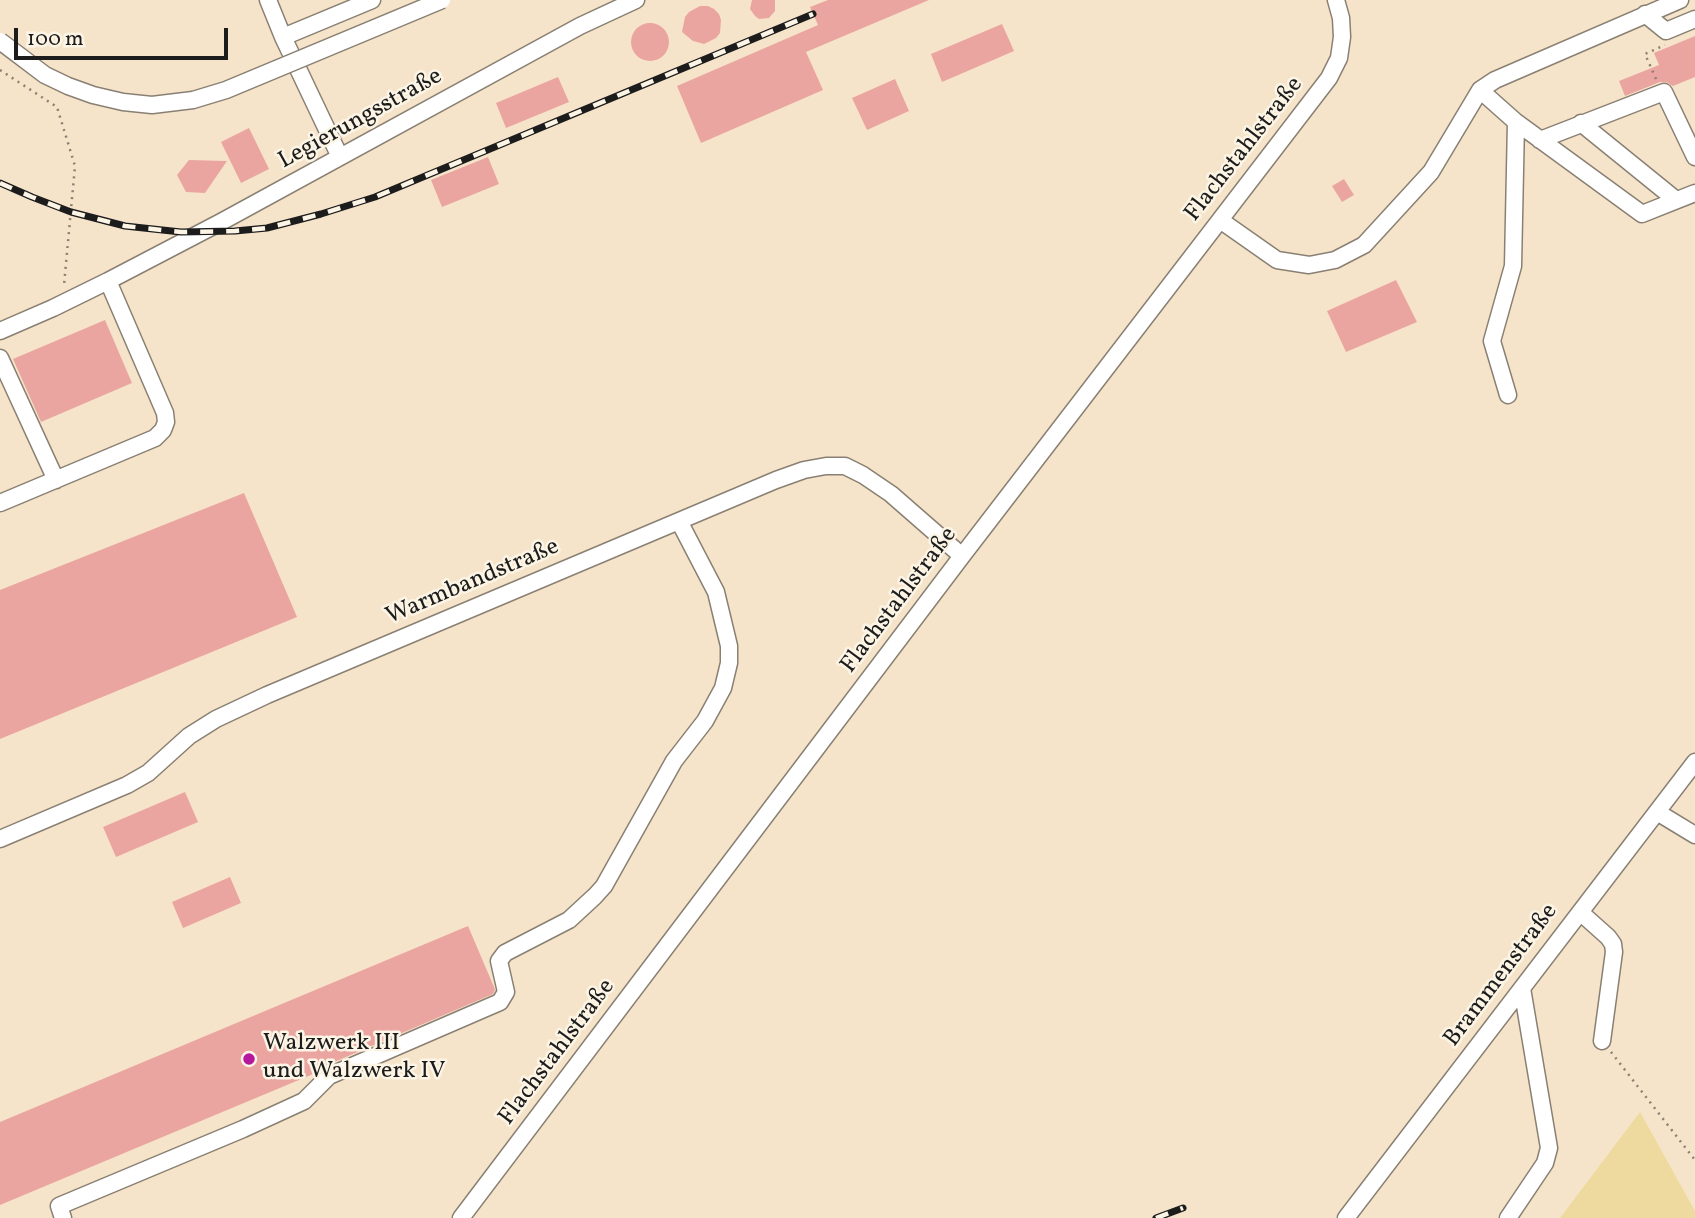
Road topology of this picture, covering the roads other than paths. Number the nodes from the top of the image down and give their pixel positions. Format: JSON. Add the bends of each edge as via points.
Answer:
{"nodes":[{"id":1,"x":268,"y":0,"type":"edge"},
{"id":2,"x":372,"y":0,"type":"edge"},
{"id":3,"x":442,"y":0,"type":"edge"},
{"id":4,"x":636,"y":0,"type":"edge"},
{"id":5,"x":1336,"y":0,"type":"edge"},
{"id":6,"x":1680,"y":0,"type":"edge"},
{"id":7,"x":1645,"y":14,"type":"junction"},
{"id":8,"x":1695,"y":19,"type":"edge"},
{"id":9,"x":284,"y":37,"type":"junction"},
{"id":10,"x":0,"y":41,"type":"edge"},
{"id":11,"x":1480,"y":90,"type":"junction"},
{"id":12,"x":1516,"y":122,"type":"junction"},
{"id":13,"x":1581,"y":123,"type":"junction"},
{"id":14,"x":1540,"y":140,"type":"junction"},
{"id":15,"x":1695,"y":156,"type":"edge"},
{"id":16,"x":340,"y":157,"type":"junction"},
{"id":17,"x":1695,"y":193,"type":"edge"},
{"id":18,"x":1676,"y":200,"type":"junction"},
{"id":19,"x":1220,"y":220,"type":"junction"},
{"id":20,"x":108,"y":281,"type":"junction"},
{"id":21,"x":0,"y":331,"type":"edge"},
{"id":22,"x":0,"y":358,"type":"edge"},
{"id":23,"x":1508,"y":395,"type":"dead end"},
{"id":24,"x":56,"y":480,"type":"junction"},
{"id":25,"x":0,"y":503,"type":"edge"},
{"id":26,"x":679,"y":521,"type":"junction"},
{"id":27,"x":962,"y":556,"type":"junction"},
{"id":28,"x":1695,"y":762,"type":"edge"},
{"id":29,"x":1657,"y":811,"type":"junction"},
{"id":30,"x":1695,"y":835,"type":"edge"},
{"id":31,"x":0,"y":838,"type":"edge"},
{"id":32,"x":1580,"y":912,"type":"junction"},
{"id":33,"x":1522,"y":988,"type":"junction"},
{"id":34,"x":1602,"y":1041,"type":"road end"},
{"id":35,"x":63,"y":1218,"type":"edge"},
{"id":36,"x":461,"y":1218,"type":"edge"},
{"id":37,"x":1346,"y":1218,"type":"edge"},
{"id":38,"x":1508,"y":1218,"type":"edge"}],
"edges":[{"from":1,"to":9,"type":"lane"},
{"from":2,"to":9,"type":"lane"},
{"from":3,"to":10,"type":"lane","bridge":true,"via":[[226,90],[152,105],[68,86],[45,75]]},
{"from":4,"to":16,"type":"lane","name":"Legierungsstraße"},
{"from":5,"to":19,"type":"lane","name":"Flachstahlstraße","via":[[1342,37],[1329,78]]},
{"from":6,"to":7,"type":"lane"},
{"from":7,"to":8,"type":"lane","via":[[1665,31]]},
{"from":7,"to":11,"type":"lane"},
{"from":9,"to":16,"type":"lane"},
{"from":11,"to":12,"type":"lane"},
{"from":11,"to":19,"type":"lane","via":[[1431,172],[1364,245],[1335,260],[1309,265],[1278,260]]},
{"from":12,"to":14,"type":"lane"},
{"from":12,"to":23,"type":"lane","via":[[1513,266],[1492,341]]},
{"from":13,"to":14,"type":"lane"},
{"from":13,"to":15,"type":"lane","via":[[1664,92]]},
{"from":13,"to":18,"type":"lane"},
{"from":14,"to":18,"type":"lane","via":[[1642,214]]},
{"from":16,"to":20,"type":"lane","name":"Legierungsstraße"},
{"from":17,"to":18,"type":"lane"},
{"from":19,"to":27,"type":"lane","name":"Flachstahlstraße"},
{"from":20,"to":21,"type":"lane","name":"Legierungsstraße"},
{"from":20,"to":24,"type":"lane","via":[[166,422],[155,438]]},
{"from":22,"to":24,"type":"lane"},
{"from":24,"to":25,"type":"lane"},
{"from":26,"to":27,"type":"lane","name":"Warmbandstraße","via":[[804,470],[845,467],[891,494]]},
{"from":26,"to":31,"type":"lane","name":"Warmbandstraße","via":[[267,695],[188,736],[148,773],[127,785]]},
{"from":26,"to":35,"type":"lane","via":[[716,592],[729,663],[723,688],[674,761],[604,886],[569,920],[505,953],[499,961],[506,992],[500,1002],[329,1076],[304,1101],[59,1206]]},
{"from":27,"to":36,"type":"lane","name":"Flachstahlstraße"},
{"from":28,"to":29,"type":"lane","name":"Brammenstraße"},
{"from":29,"to":30,"type":"lane"},
{"from":29,"to":32,"type":"lane","name":"Brammenstraße"},
{"from":32,"to":33,"type":"lane","name":"Brammenstraße"},
{"from":32,"to":34,"type":"lane","via":[[1608,937],[1614,952]]},
{"from":33,"to":37,"type":"lane","name":"Brammenstraße"},
{"from":33,"to":38,"type":"lane","via":[[1549,1148],[1545,1163]]}]}
